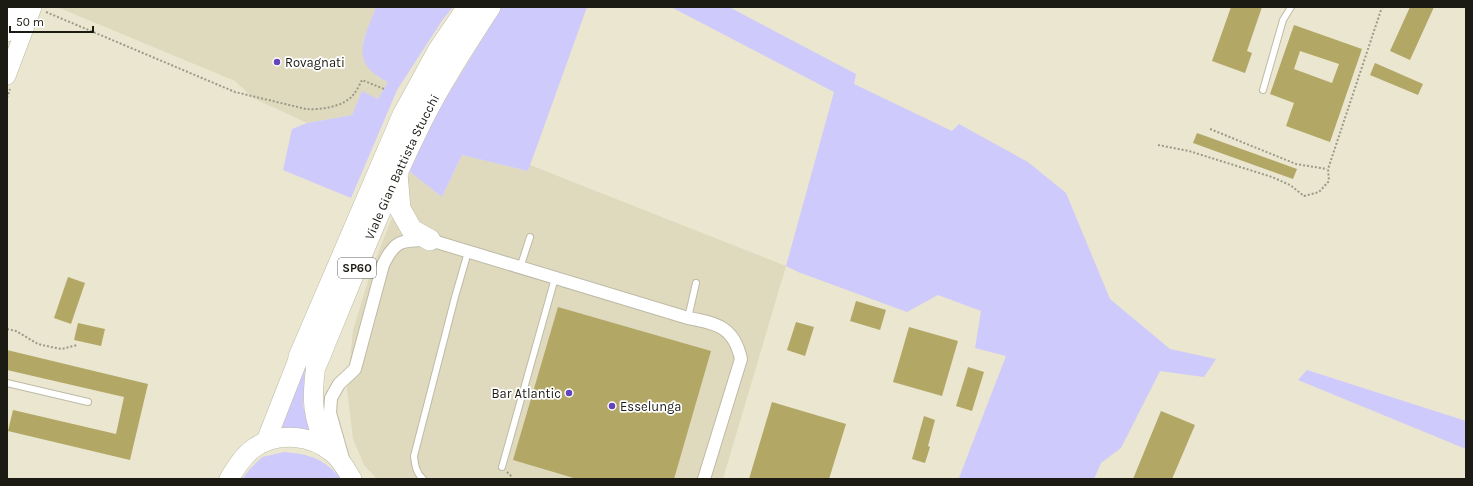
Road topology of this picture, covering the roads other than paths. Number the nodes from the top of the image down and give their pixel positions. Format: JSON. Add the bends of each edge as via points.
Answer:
{"nodes":[{"id":1,"x":17,"y":7,"type":"edge"},
{"id":2,"x":468,"y":7,"type":"edge"},
{"id":3,"x":490,"y":7,"type":"edge"},
{"id":4,"x":1291,"y":7,"type":"edge"},
{"id":5,"x":37,"y":8,"type":"edge"},
{"id":6,"x":7,"y":33,"type":"edge"},
{"id":7,"x":7,"y":76,"type":"edge"},
{"id":8,"x":1263,"y":90,"type":"dead end"},
{"id":9,"x":397,"y":172,"type":"junction"},
{"id":10,"x":530,"y":237,"type":"dead end"},
{"id":11,"x":430,"y":240,"type":"junction"},
{"id":12,"x":468,"y":252,"type":"junction"},
{"id":13,"x":520,"y":268,"type":"junction"},
{"id":14,"x":555,"y":278,"type":"junction"},
{"id":15,"x":696,"y":283,"type":"dead end"},
{"id":16,"x":688,"y":318,"type":"junction"},
{"id":17,"x":308,"y":361,"type":"junction"},
{"id":18,"x":7,"y":383,"type":"edge"},
{"id":19,"x":88,"y":402,"type":"dead end"},
{"id":20,"x":266,"y":442,"type":"junction"},
{"id":21,"x":327,"y":449,"type":"junction"},
{"id":22,"x":502,"y":467,"type":"dead end"},
{"id":23,"x":349,"y":474,"type":"edge"},
{"id":24,"x":229,"y":479,"type":"edge"},
{"id":25,"x":423,"y":479,"type":"edge"},
{"id":26,"x":704,"y":479,"type":"edge"}],
"edges":[{"from":1,"to":6,"type":"street"},
{"from":2,"to":17,"type":"highway","name":"Viale Gian Battista Stucchi","number":"SP60","via":[[438,51],[403,115]]},
{"from":3,"to":9,"type":"highway","name":"Viale Gian Battista Stucchi","number":"SP60","via":[[422,120]]},
{"from":4,"to":8,"type":"lane","via":[[1283,20]]},
{"from":5,"to":7,"type":"street"},
{"from":9,"to":11,"type":"highway","via":[[400,209],[412,230]]},
{"from":9,"to":17,"type":"highway","name":"Viale Gian Battista Stucchi","number":"SP60"},
{"from":10,"to":13,"type":"lane"},
{"from":11,"to":12,"type":"street"},
{"from":11,"to":23,"type":"street","via":[[413,240],[397,244],[389,251],[355,369],[339,384],[331,398],[330,413]]},
{"from":12,"to":13,"type":"street"},
{"from":12,"to":25,"type":"lane","via":[[414,456],[415,467]]},
{"from":13,"to":14,"type":"street"},
{"from":14,"to":16,"type":"street"},
{"from":14,"to":22,"type":"lane"},
{"from":15,"to":16,"type":"lane"},
{"from":16,"to":26,"type":"street","via":[[719,325],[733,337],[741,359]]},
{"from":17,"to":20,"type":"main road","name":"Viale Gian Battista Stucchi","number":"SP60"},
{"from":17,"to":21,"type":"main road","name":"Viale Gian Battista Stucchi","number":"SP60","via":[[314,414]]},
{"from":18,"to":19,"type":"lane"},
{"from":20,"to":21,"type":"main road","name":"Viale Gian Battista Stucchi","via":[[286,437],[297,438],[317,443]]},
{"from":20,"to":24,"type":"main road","name":"Viale Gian Battista Stucchi","via":[[243,457]]},
{"from":21,"to":23,"type":"main road","name":"Viale Gian Battista Stucchi","via":[[335,455]]}]}
